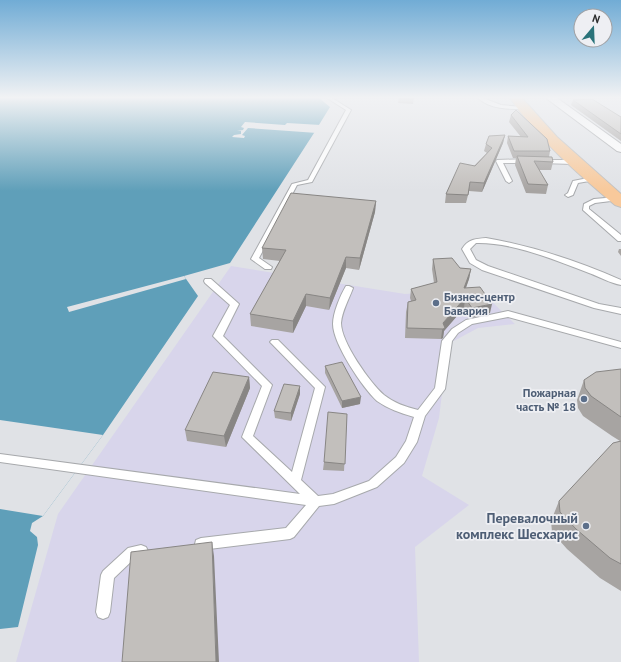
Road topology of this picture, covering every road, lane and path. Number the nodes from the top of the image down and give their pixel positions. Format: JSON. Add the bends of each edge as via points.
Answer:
{"nodes":[{"id":1,"x":339,"y":129,"type":"edge"},
{"id":2,"x":543,"y":129,"type":"edge"},
{"id":3,"x":593,"y":129,"type":"edge"},
{"id":4,"x":621,"y":149,"type":"edge"},
{"id":5,"x":573,"y":162,"type":"junction"},
{"id":6,"x":593,"y":179,"type":"junction"},
{"id":7,"x":509,"y":181,"type":"dead end"},
{"id":8,"x":568,"y":195,"type":"dead end"},
{"id":9,"x":619,"y":200,"type":"edge"},
{"id":10,"x":621,"y":239,"type":"edge"},
{"id":11,"x":268,"y":267,"type":"dead end"},
{"id":12,"x":208,"y":281,"type":"dead end"},
{"id":13,"x":621,"y":283,"type":"edge"},
{"id":14,"x":349,"y":288,"type":"dead end"},
{"id":15,"x":621,"y":311,"type":"edge"},
{"id":16,"x":275,"y":342,"type":"dead end"},
{"id":17,"x":621,"y":345,"type":"edge"},
{"id":18,"x":420,"y":415,"type":"junction"},
{"id":19,"x":0,"y":458,"type":"edge"},
{"id":20,"x":295,"y":482,"type":"junction"},
{"id":21,"x":316,"y":501,"type":"junction"},
{"id":22,"x":188,"y":545,"type":"edge"},
{"id":23,"x":157,"y":549,"type":"edge"},
{"id":24,"x":103,"y":612,"type":"dead end"}],
"edges":[{"from":1,"to":11,"type":"lane","via":[[310,181],[295,184],[254,259]]},
{"from":2,"to":5,"type":"highway"},
{"from":3,"to":4,"type":"street"},
{"from":5,"to":6,"type":"highway"},
{"from":5,"to":7,"type":"lane","via":[[499,161]]},
{"from":6,"to":8,"type":"lane","via":[[575,182],[571,194]]},
{"from":6,"to":9,"type":"highway"},
{"from":9,"to":10,"type":"lane","via":[[594,201],[586,204],[586,210]]},
{"from":12,"to":20,"type":"lane","via":[[235,304],[218,336],[267,385],[247,437]]},
{"from":13,"to":15,"type":"lane","via":[[538,253],[494,242],[473,242],[466,250],[473,261],[485,268],[589,303]]},
{"from":14,"to":18,"type":"lane","via":[[337,324],[340,338],[370,386],[382,399],[401,410]]},
{"from":16,"to":20,"type":"lane","via":[[320,387]]},
{"from":17,"to":18,"type":"lane","via":[[508,314],[469,322],[455,331],[447,341],[440,389]]},
{"from":18,"to":21,"type":"lane","via":[[411,442],[400,460],[373,484],[334,498]]},
{"from":19,"to":21,"type":"lane"},
{"from":20,"to":21,"type":"lane"},
{"from":21,"to":22,"type":"lane","via":[[290,533]]},
{"from":23,"to":24,"type":"lane","via":[[133,552],[108,575]]}]}
